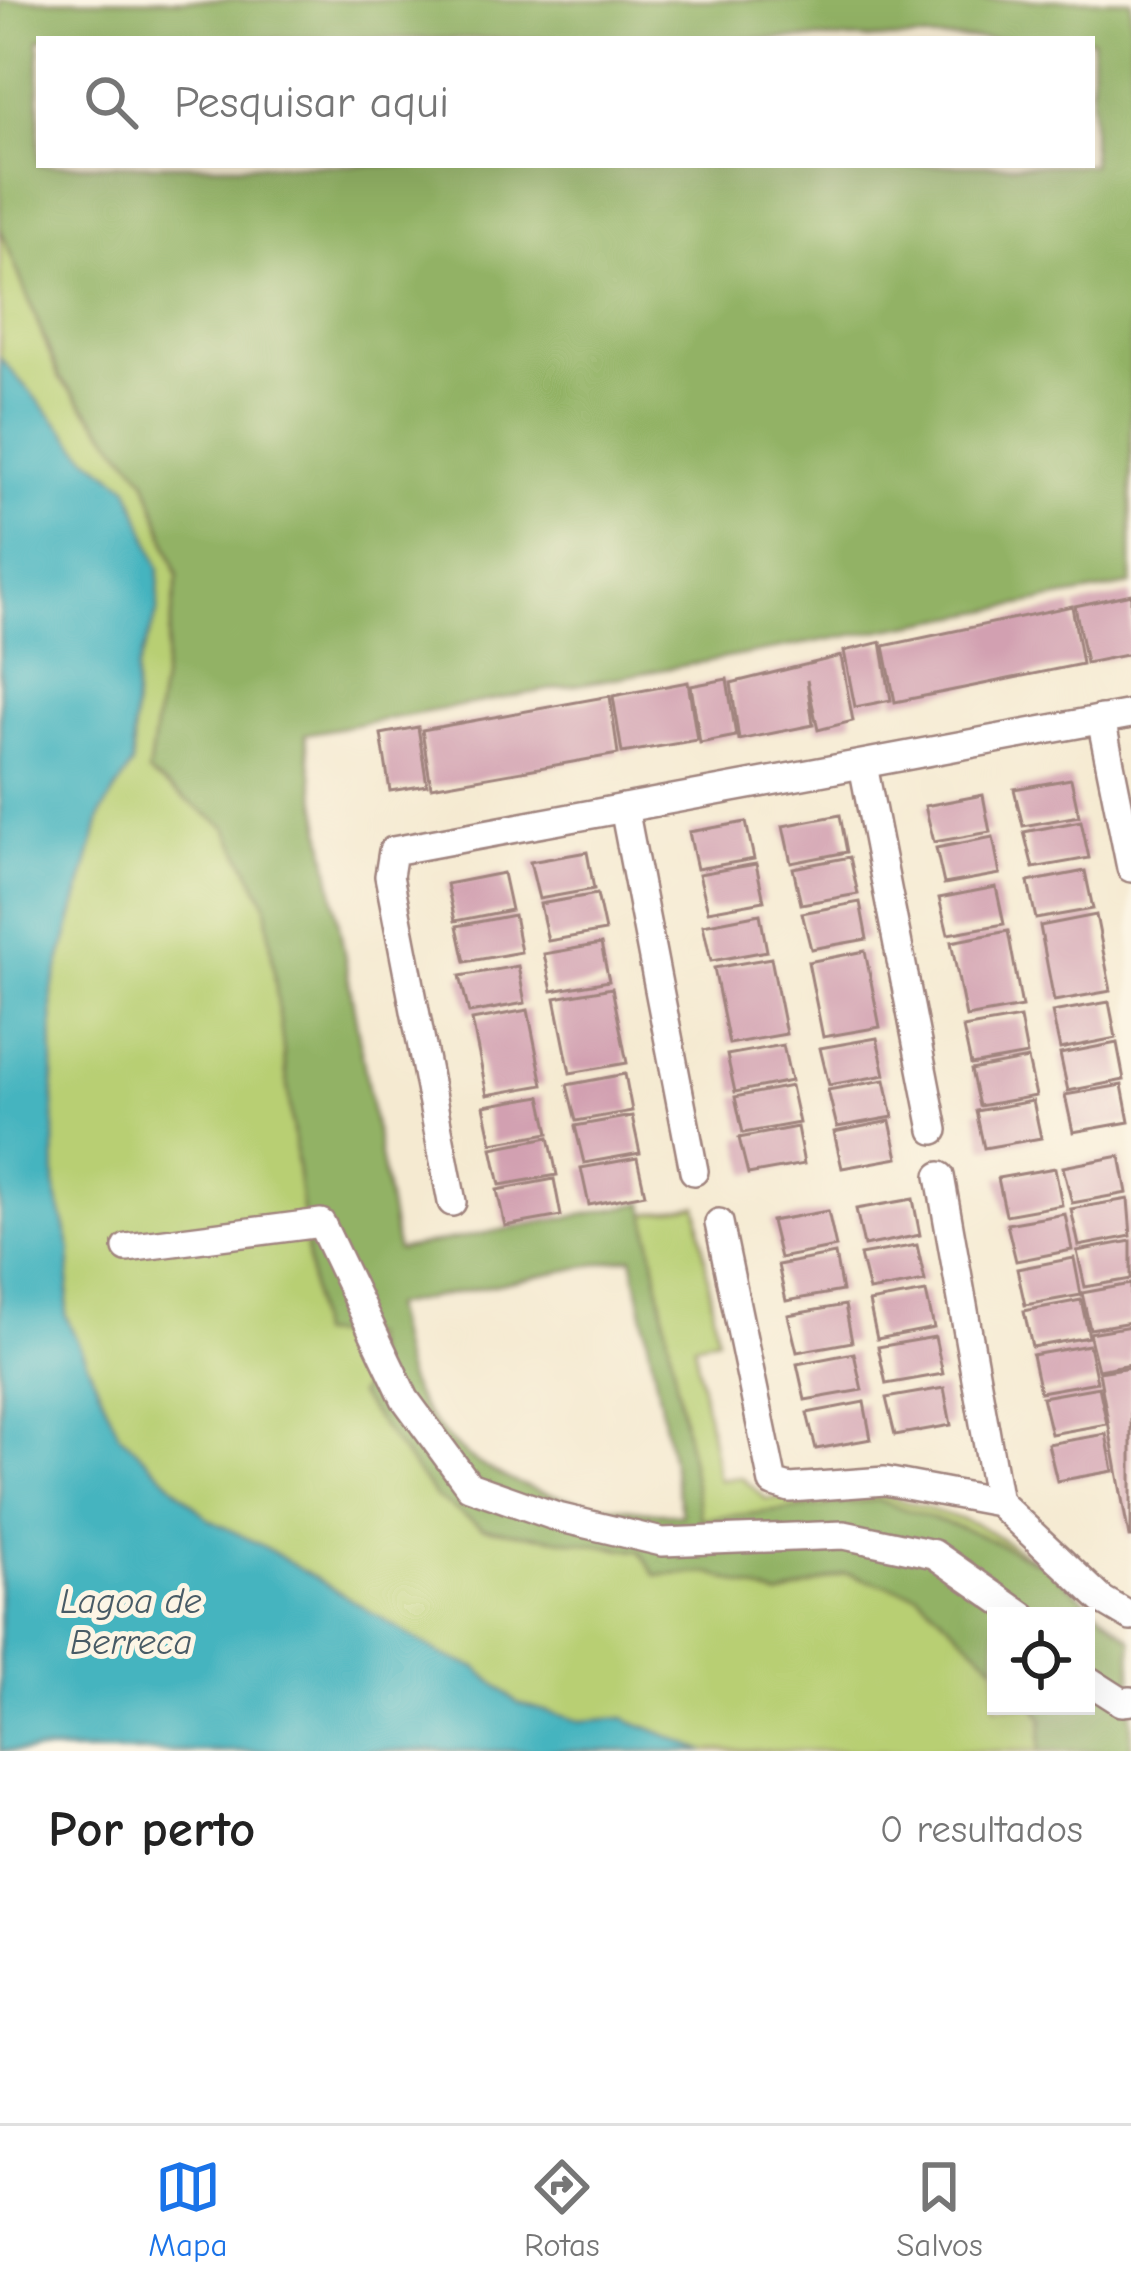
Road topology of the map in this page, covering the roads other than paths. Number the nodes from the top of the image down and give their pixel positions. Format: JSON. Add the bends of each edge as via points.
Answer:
{"nodes":[{"id":1,"x":1131,"y":714,"type":"edge"},
{"id":2,"x":1101,"y":719,"type":"junction"},
{"id":3,"x":863,"y":764,"type":"junction"},
{"id":4,"x":624,"y":808,"type":"junction"},
{"id":5,"x":1131,"y":868,"type":"edge"},
{"id":6,"x":934,"y":1130,"type":"dead end"},
{"id":7,"x":694,"y":1171,"type":"dead end"},
{"id":8,"x":940,"y":1176,"type":"dead end"},
{"id":9,"x":452,"y":1202,"type":"dead end"},
{"id":10,"x":719,"y":1223,"type":"dead end"},
{"id":11,"x":127,"y":1248,"type":"dead end"},
{"id":12,"x":998,"y":1502,"type":"junction"},
{"id":13,"x":1011,"y":1607,"type":"edge"},
{"id":14,"x":1131,"y":1617,"type":"edge"},
{"id":15,"x":1095,"y":1685,"type":"edge"},
{"id":16,"x":1131,"y":1701,"type":"edge"}],
"edges":[{"from":1,"to":2,"type":"street"},
{"from":2,"to":3,"type":"street"},
{"from":2,"to":5,"type":"street"},
{"from":3,"to":4,"type":"street"},
{"from":3,"to":6,"type":"street"},
{"from":4,"to":7,"type":"street"},
{"from":4,"to":9,"type":"street","via":[[393,851],[389,876]]},
{"from":8,"to":12,"type":"street"},
{"from":10,"to":12,"type":"street","via":[[773,1483],[885,1481]]},
{"from":11,"to":13,"type":"street","via":[[321,1223],[405,1399],[469,1486],[662,1542],[844,1535],[934,1554]]},
{"from":12,"to":14,"type":"street","via":[[1102,1600]]},
{"from":15,"to":16,"type":"street"}]}
